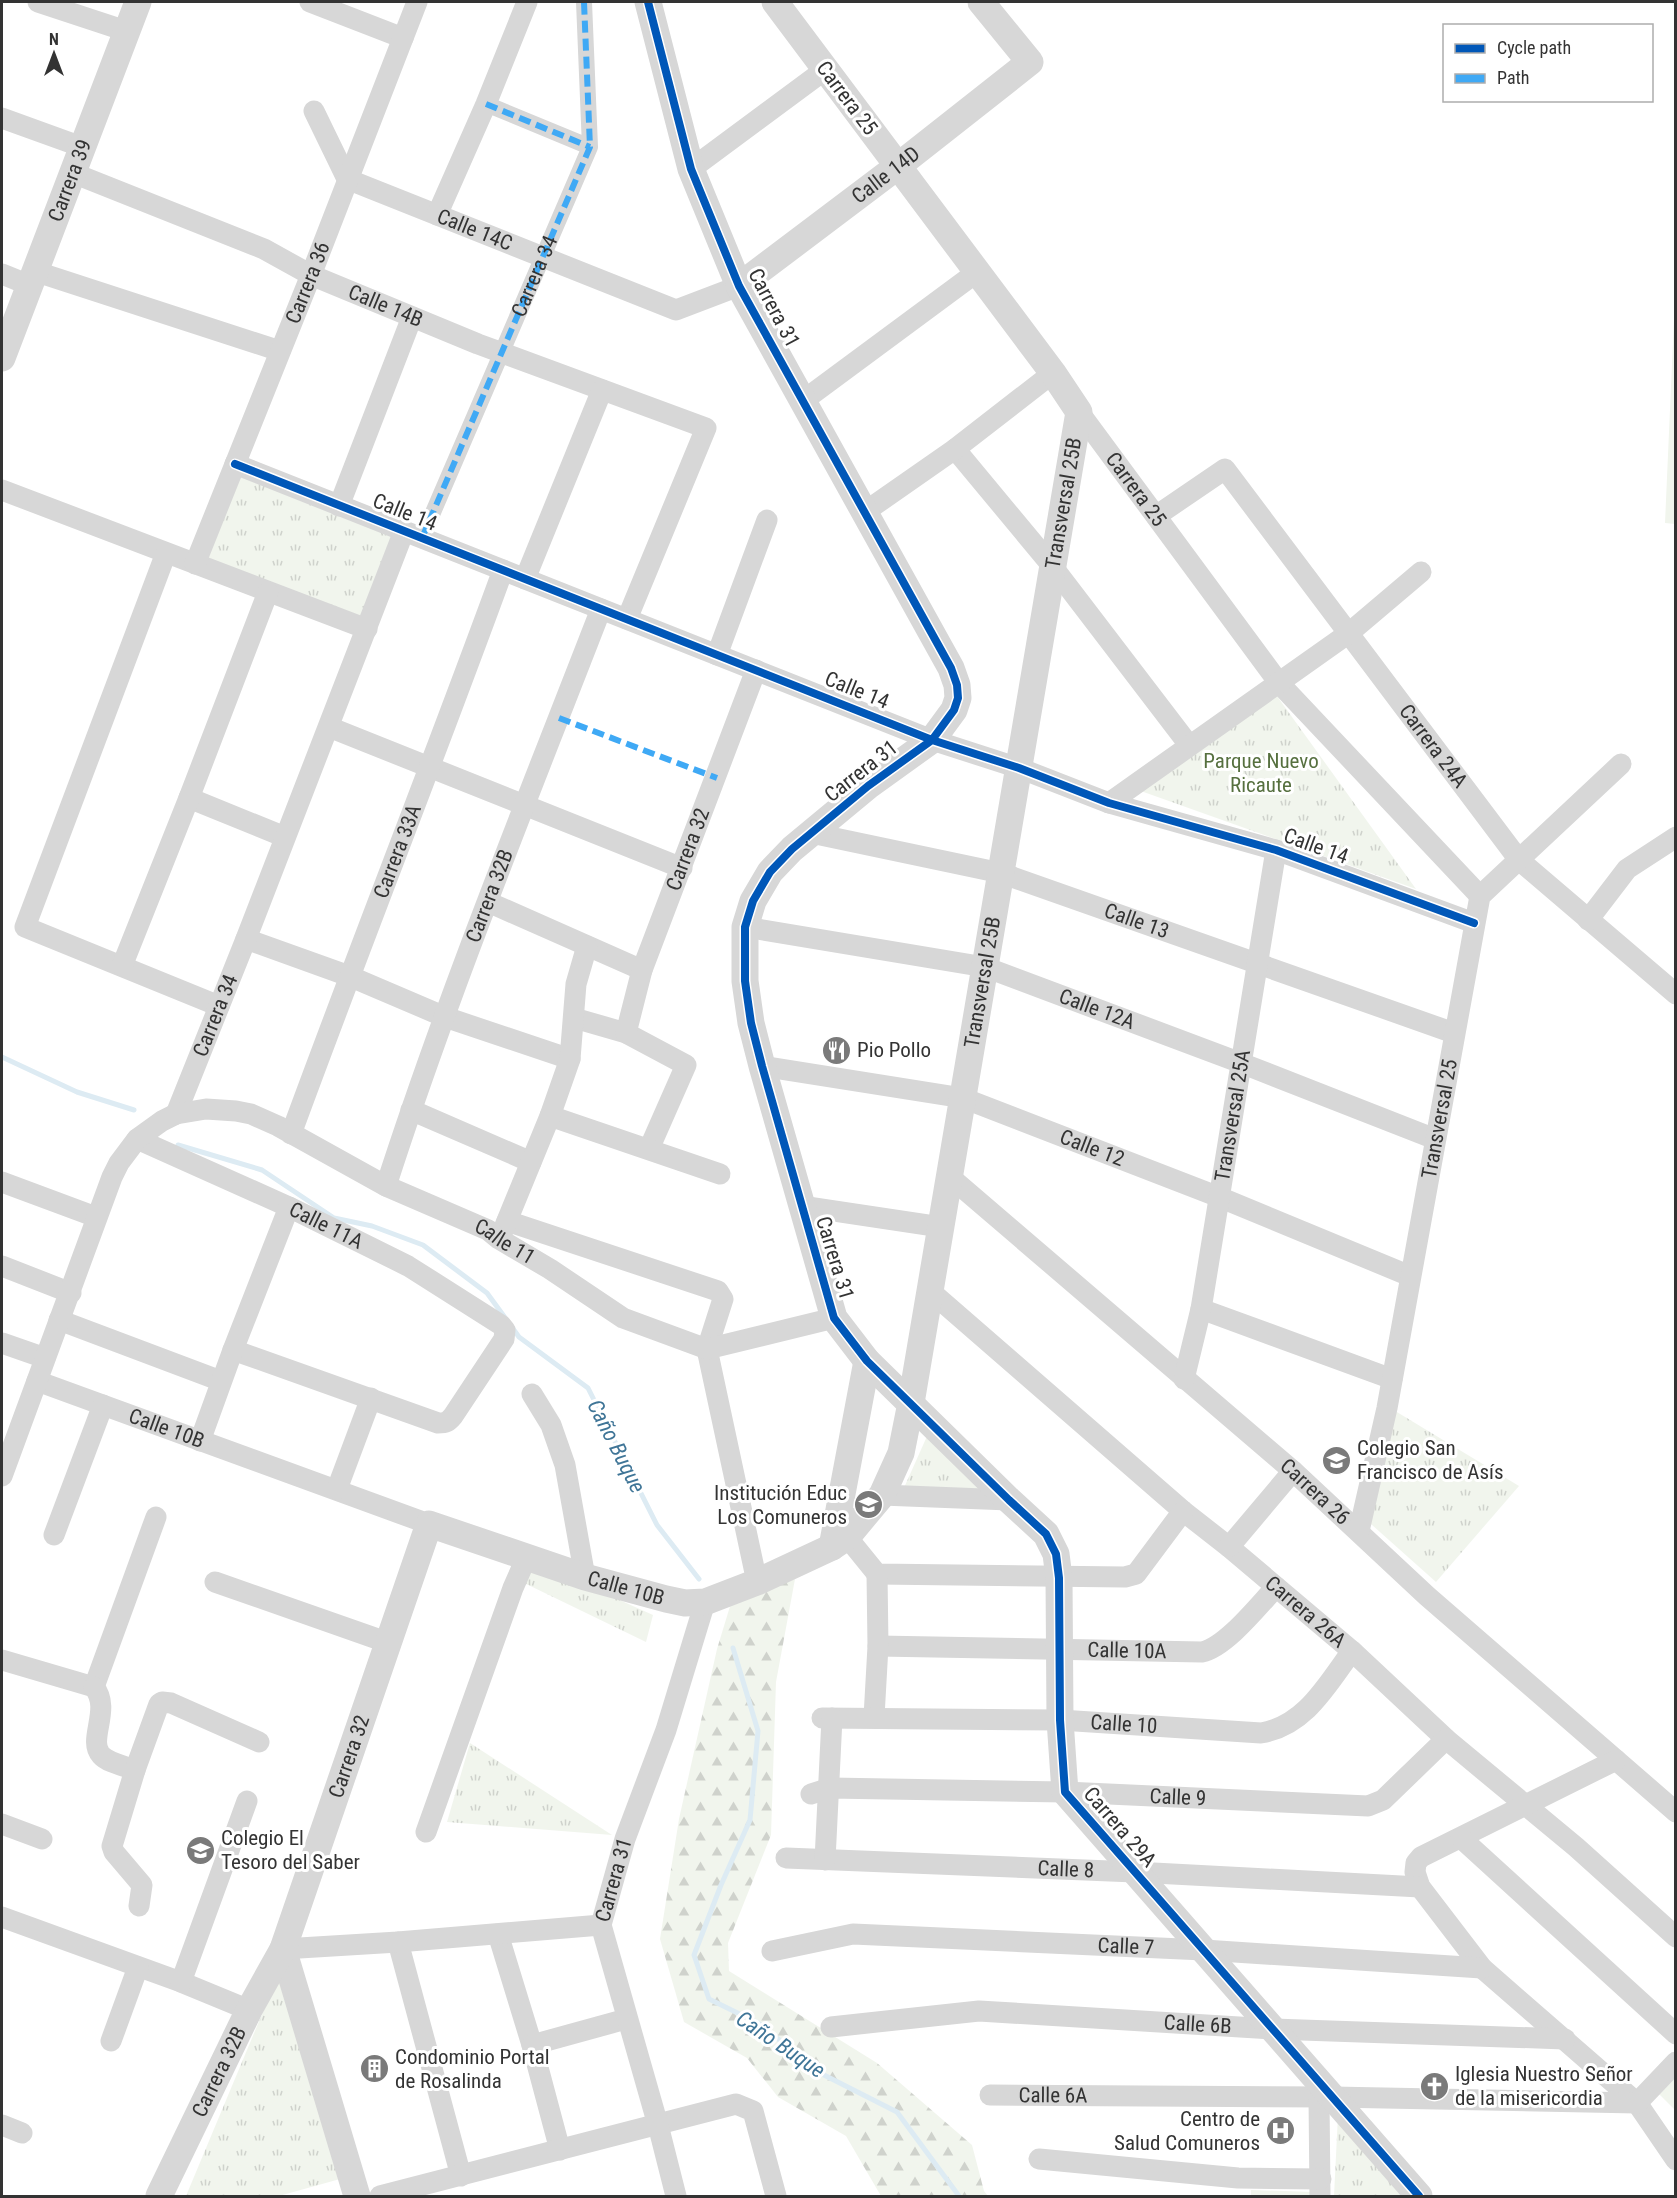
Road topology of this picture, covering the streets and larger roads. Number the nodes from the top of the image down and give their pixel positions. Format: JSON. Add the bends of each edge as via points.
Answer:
{"nodes":[{"id":1,"x":38,"y":2,"type":"edge"},
{"id":2,"x":138,"y":2,"type":"edge"},
{"id":3,"x":310,"y":2,"type":"edge"},
{"id":4,"x":417,"y":2,"type":"edge"},
{"id":5,"x":527,"y":2,"type":"edge"},
{"id":6,"x":584,"y":2,"type":"edge"},
{"id":7,"x":648,"y":2,"type":"edge"},
{"id":8,"x":775,"y":2,"type":"edge"},
{"id":9,"x":981,"y":2,"type":"edge"},
{"id":10,"x":126,"y":31,"type":"junction"},
{"id":11,"x":403,"y":38,"type":"junction"},
{"id":12,"x":826,"y":69,"type":"junction"},
{"id":13,"x":486,"y":104,"type":"junction"},
{"id":14,"x":314,"y":111,"type":"dead end"},
{"id":15,"x":2,"y":118,"type":"edge"},
{"id":16,"x":82,"y":147,"type":"junction"},
{"id":17,"x":590,"y":147,"type":"junction"},
{"id":18,"x":898,"y":166,"type":"junction"},
{"id":19,"x":691,"y":169,"type":"junction"},
{"id":20,"x":73,"y":173,"type":"junction"},
{"id":21,"x":347,"y":179,"type":"junction"},
{"id":22,"x":437,"y":215,"type":"junction"},
{"id":23,"x":543,"y":257,"type":"junction"},
{"id":24,"x":977,"y":272,"type":"junction"},
{"id":25,"x":2,"y":274,"type":"edge"},
{"id":26,"x":311,"y":275,"type":"junction"},
{"id":27,"x":32,"y":278,"type":"junction"},
{"id":28,"x":739,"y":286,"type":"junction"},
{"id":29,"x":412,"y":317,"type":"junction"},
{"id":30,"x":280,"y":351,"type":"junction"},
{"id":31,"x":503,"y":352,"type":"junction"},
{"id":32,"x":2,"y":358,"type":"edge"},
{"id":33,"x":1053,"y":374,"type":"junction"},
{"id":34,"x":602,"y":390,"type":"junction"},
{"id":35,"x":804,"y":400,"type":"junction"},
{"id":36,"x":1079,"y":412,"type":"junction"},
{"id":37,"x":955,"y":449,"type":"junction"},
{"id":38,"x":235,"y":465,"type":"junction"},
{"id":39,"x":2,"y":490,"type":"edge"},
{"id":40,"x":339,"y":506,"type":"junction"},
{"id":41,"x":866,"y":512,"type":"junction"},
{"id":42,"x":1156,"y":516,"type":"junction"},
{"id":43,"x":767,"y":520,"type":"dead end"},
{"id":44,"x":413,"y":535,"type":"junction"},
{"id":45,"x":166,"y":553,"type":"junction"},
{"id":46,"x":195,"y":564,"type":"junction"},
{"id":47,"x":1053,"y":567,"type":"junction"},
{"id":48,"x":503,"y":570,"type":"junction"},
{"id":49,"x":1421,"y":572,"type":"dead end"},
{"id":50,"x":525,"y":579,"type":"junction"},
{"id":51,"x":268,"y":592,"type":"junction"},
{"id":52,"x":601,"y":609,"type":"junction"},
{"id":53,"x":627,"y":619,"type":"junction"},
{"id":54,"x":367,"y":629,"type":"junction"},
{"id":55,"x":1349,"y":633,"type":"junction"},
{"id":56,"x":717,"y":655,"type":"junction"},
{"id":57,"x":756,"y":670,"type":"junction"},
{"id":58,"x":1279,"y":683,"type":"junction"},
{"id":59,"x":329,"y":726,"type":"junction"},
{"id":60,"x":932,"y":740,"type":"junction"},
{"id":61,"x":1189,"y":745,"type":"junction"},
{"id":62,"x":1621,"y":764,"type":"dead end"},
{"id":63,"x":431,"y":768,"type":"junction"},
{"id":64,"x":1019,"y":768,"type":"junction"},
{"id":65,"x":189,"y":798,"type":"junction"},
{"id":66,"x":1109,"y":803,"type":"junction"},
{"id":67,"x":526,"y":805,"type":"junction"},
{"id":68,"x":811,"y":833,"type":"junction"},
{"id":69,"x":285,"y":837,"type":"junction"},
{"id":70,"x":1676,"y":837,"type":"edge"},
{"id":71,"x":1276,"y":850,"type":"junction"},
{"id":72,"x":1519,"y":860,"type":"junction"},
{"id":73,"x":682,"y":868,"type":"junction"},
{"id":74,"x":1001,"y":873,"type":"junction"},
{"id":75,"x":1480,"y":896,"type":"junction"},
{"id":76,"x":488,"y":902,"type":"junction"},
{"id":77,"x":1588,"y":920,"type":"junction"},
{"id":78,"x":1474,"y":923,"type":"junction"},
{"id":79,"x":745,"y":927,"type":"junction"},
{"id":80,"x":246,"y":939,"type":"junction"},
{"id":81,"x":586,"y":946,"type":"junction"},
{"id":82,"x":1258,"y":962,"type":"junction"},
{"id":83,"x":122,"y":966,"type":"junction"},
{"id":84,"x":985,"y":968,"type":"junction"},
{"id":85,"x":642,"y":969,"type":"junction"},
{"id":86,"x":349,"y":976,"type":"junction"},
{"id":87,"x":1676,"y":994,"type":"edge"},
{"id":88,"x":219,"y":1006,"type":"junction"},
{"id":89,"x":445,"y":1017,"type":"junction"},
{"id":90,"x":574,"y":1018,"type":"junction"},
{"id":91,"x":626,"y":1033,"type":"junction"},
{"id":92,"x":1454,"y":1033,"type":"junction"},
{"id":93,"x":570,"y":1059,"type":"junction"},
{"id":94,"x":1241,"y":1064,"type":"junction"},
{"id":95,"x":762,"y":1066,"type":"junction"},
{"id":96,"x":963,"y":1098,"type":"junction"},
{"id":97,"x":411,"y":1110,"type":"junction"},
{"id":98,"x":176,"y":1114,"type":"junction"},
{"id":99,"x":550,"y":1116,"type":"junction"},
{"id":100,"x":291,"y":1134,"type":"junction"},
{"id":101,"x":137,"y":1139,"type":"junction"},
{"id":102,"x":1435,"y":1139,"type":"junction"},
{"id":103,"x":649,"y":1149,"type":"junction"},
{"id":104,"x":531,"y":1162,"type":"junction"},
{"id":105,"x":720,"y":1174,"type":"dead end"},
{"id":106,"x":950,"y":1177,"type":"junction"},
{"id":107,"x":2,"y":1182,"type":"edge"},
{"id":108,"x":386,"y":1186,"type":"junction"},
{"id":109,"x":1219,"y":1197,"type":"junction"},
{"id":110,"x":801,"y":1206,"type":"junction"},
{"id":111,"x":288,"y":1208,"type":"junction"},
{"id":112,"x":96,"y":1217,"type":"junction"},
{"id":113,"x":941,"y":1227,"type":"junction"},
{"id":114,"x":503,"y":1230,"type":"junction"},
{"id":115,"x":2,"y":1266,"type":"edge"},
{"id":116,"x":1410,"y":1276,"type":"junction"},
{"id":117,"x":930,"y":1291,"type":"junction"},
{"id":118,"x":70,"y":1293,"type":"junction"},
{"id":119,"x":1201,"y":1310,"type":"junction"},
{"id":120,"x":834,"y":1318,"type":"junction"},
{"id":121,"x":59,"y":1320,"type":"junction"},
{"id":122,"x":2,"y":1343,"type":"edge"},
{"id":123,"x":707,"y":1349,"type":"junction"},
{"id":124,"x":233,"y":1350,"type":"junction"},
{"id":125,"x":45,"y":1358,"type":"junction"},
{"id":126,"x":867,"y":1361,"type":"junction"},
{"id":127,"x":1184,"y":1379,"type":"junction"},
{"id":128,"x":1392,"y":1379,"type":"junction"},
{"id":129,"x":37,"y":1381,"type":"junction"},
{"id":130,"x":221,"y":1382,"type":"junction"},
{"id":131,"x":532,"y":1394,"type":"dead end"},
{"id":132,"x":371,"y":1398,"type":"junction"},
{"id":133,"x":911,"y":1403,"type":"junction"},
{"id":134,"x":103,"y":1405,"type":"junction"},
{"id":135,"x":200,"y":1441,"type":"junction"},
{"id":136,"x":1293,"y":1471,"type":"junction"},
{"id":137,"x":2,"y":1476,"type":"edge"},
{"id":138,"x":338,"y":1489,"type":"junction"},
{"id":139,"x":882,"y":1495,"type":"junction"},
{"id":140,"x":1008,"y":1500,"type":"junction"},
{"id":141,"x":1183,"y":1510,"type":"junction"},
{"id":142,"x":156,"y":1517,"type":"dead end"},
{"id":143,"x":429,"y":1524,"type":"junction"},
{"id":144,"x":1359,"y":1531,"type":"junction"},
{"id":145,"x":54,"y":1535,"type":"dead end"},
{"id":146,"x":839,"y":1542,"type":"junction"},
{"id":147,"x":1229,"y":1546,"type":"junction"},
{"id":148,"x":527,"y":1556,"type":"junction"},
{"id":149,"x":877,"y":1574,"type":"junction"},
{"id":150,"x":585,"y":1576,"type":"junction"},
{"id":151,"x":1059,"y":1578,"type":"junction"},
{"id":152,"x":215,"y":1582,"type":"dead end"},
{"id":153,"x":757,"y":1582,"type":"junction"},
{"id":154,"x":1276,"y":1587,"type":"junction"},
{"id":155,"x":705,"y":1602,"type":"junction"},
{"id":156,"x":389,"y":1643,"type":"junction"},
{"id":157,"x":878,"y":1646,"type":"junction"},
{"id":158,"x":1059,"y":1649,"type":"junction"},
{"id":159,"x":1352,"y":1651,"type":"junction"},
{"id":160,"x":2,"y":1660,"type":"edge"},
{"id":161,"x":93,"y":1687,"type":"junction"},
{"id":162,"x":874,"y":1717,"type":"junction"},
{"id":163,"x":1060,"y":1720,"type":"junction"},
{"id":164,"x":1446,"y":1739,"type":"junction"},
{"id":165,"x":259,"y":1742,"type":"dead end"},
{"id":166,"x":1616,"y":1760,"type":"junction"},
{"id":167,"x":135,"y":1770,"type":"junction"},
{"id":168,"x":820,"y":1791,"type":"junction"},
{"id":169,"x":1065,"y":1792,"type":"junction"},
{"id":170,"x":247,"y":1801,"type":"dead end"},
{"id":171,"x":1526,"y":1805,"type":"junction"},
{"id":172,"x":1676,"y":1812,"type":"edge"},
{"id":173,"x":2,"y":1824,"type":"edge"},
{"id":174,"x":426,"y":1832,"type":"dead end"},
{"id":175,"x":1461,"y":1838,"type":"junction"},
{"id":176,"x":42,"y":1839,"type":"dead end"},
{"id":177,"x":786,"y":1858,"type":"dead end"},
{"id":178,"x":825,"y":1860,"type":"junction"},
{"id":179,"x":1135,"y":1872,"type":"junction"},
{"id":180,"x":1420,"y":1887,"type":"junction"},
{"id":181,"x":139,"y":1906,"type":"dead end"},
{"id":182,"x":2,"y":1917,"type":"edge"},
{"id":183,"x":601,"y":1925,"type":"junction"},
{"id":184,"x":498,"y":1934,"type":"junction"},
{"id":185,"x":1676,"y":1937,"type":"edge"},
{"id":186,"x":398,"y":1942,"type":"junction"},
{"id":187,"x":284,"y":1949,"type":"junction"},
{"id":188,"x":1204,"y":1950,"type":"junction"},
{"id":189,"x":772,"y":1951,"type":"dead end"},
{"id":190,"x":138,"y":1967,"type":"junction"},
{"id":191,"x":1482,"y":1968,"type":"junction"},
{"id":192,"x":181,"y":1982,"type":"junction"},
{"id":193,"x":249,"y":2010,"type":"junction"},
{"id":194,"x":626,"y":2019,"type":"junction"},
{"id":195,"x":831,"y":2026,"type":"dead end"},
{"id":196,"x":1273,"y":2029,"type":"junction"},
{"id":197,"x":1676,"y":2034,"type":"edge"},
{"id":198,"x":1565,"y":2039,"type":"junction"},
{"id":199,"x":111,"y":2041,"type":"dead end"},
{"id":200,"x":532,"y":2045,"type":"junction"},
{"id":201,"x":1676,"y":2062,"type":"edge"},
{"id":202,"x":990,"y":2095,"type":"dead end"},
{"id":203,"x":1326,"y":2097,"type":"junction"},
{"id":204,"x":1637,"y":2103,"type":"junction"},
{"id":205,"x":658,"y":2125,"type":"junction"},
{"id":206,"x":2,"y":2126,"type":"edge"},
{"id":207,"x":22,"y":2133,"type":"dead end"},
{"id":208,"x":560,"y":2150,"type":"junction"},
{"id":209,"x":1039,"y":2159,"type":"dead end"},
{"id":210,"x":1676,"y":2160,"type":"edge"},
{"id":211,"x":461,"y":2176,"type":"junction"},
{"id":212,"x":1239,"y":2187,"type":"edge"},
{"id":213,"x":1320,"y":2188,"type":"edge"},
{"id":214,"x":159,"y":2196,"type":"edge"},
{"id":215,"x":357,"y":2196,"type":"edge"},
{"id":216,"x":380,"y":2196,"type":"edge"},
{"id":217,"x":676,"y":2196,"type":"edge"},
{"id":218,"x":776,"y":2196,"type":"edge"},
{"id":219,"x":1419,"y":2196,"type":"edge"}],
"edges":[{"from":1,"to":10,"type":"street"},
{"from":2,"to":10,"type":"street","name":"Carrera 39"},
{"from":3,"to":11,"type":"street"},
{"from":4,"to":11,"type":"street","name":"Carrera 36"},
{"from":5,"to":13,"type":"street"},
{"from":6,"to":17,"type":"street","name":"Carrera 34"},
{"from":7,"to":19,"type":"street","name":"Carrera 31"},
{"from":8,"to":12,"type":"street","name":"Carrera 25"},
{"from":9,"to":18,"type":"street","name":"Calle 14D","via":[[1030,62]]},
{"from":10,"to":16,"type":"street","name":"Carrera 39"},
{"from":11,"to":21,"type":"street","name":"Carrera 36"},
{"from":12,"to":18,"type":"street","name":"Carrera 25"},
{"from":12,"to":19,"type":"street"},
{"from":13,"to":17,"type":"street"},
{"from":13,"to":22,"type":"street"},
{"from":14,"to":21,"type":"street"},
{"from":15,"to":16,"type":"street"},
{"from":16,"to":20,"type":"street","name":"Carrera 39"},
{"from":17,"to":23,"type":"street","name":"Carrera 34"},
{"from":18,"to":24,"type":"street","name":"Carrera 25"},
{"from":18,"to":28,"type":"street","name":"Calle 14D"},
{"from":19,"to":28,"type":"street","name":"Carrera 31"},
{"from":20,"to":26,"type":"street","name":"Calle 14B","via":[[264,249]]},
{"from":20,"to":27,"type":"street","name":"Carrera 39"},
{"from":21,"to":22,"type":"street","name":"Calle 14C"},
{"from":21,"to":26,"type":"street","name":"Carrera 36"},
{"from":22,"to":23,"type":"street","name":"Calle 14C"},
{"from":23,"to":28,"type":"street","name":"Calle 14C","via":[[676,310]]},
{"from":23,"to":31,"type":"street","name":"Carrera 34"},
{"from":24,"to":33,"type":"street","name":"Carrera 25"},
{"from":24,"to":35,"type":"street"},
{"from":25,"to":27,"type":"street"},
{"from":26,"to":29,"type":"street","name":"Calle 14B"},
{"from":26,"to":30,"type":"street","name":"Carrera 36"},
{"from":27,"to":30,"type":"street"},
{"from":27,"to":32,"type":"street","name":"Carrera 39"},
{"from":28,"to":35,"type":"street","name":"Carrera 31"},
{"from":29,"to":31,"type":"street","name":"Calle 14B"},
{"from":29,"to":40,"type":"street"},
{"from":30,"to":38,"type":"street","name":"Carrera 36"},
{"from":31,"to":34,"type":"street","name":"Calle 14B"},
{"from":31,"to":44,"type":"street","name":"Carrera 34"},
{"from":33,"to":36,"type":"street","name":"Carrera 25"},
{"from":33,"to":37,"type":"street"},
{"from":34,"to":50,"type":"street"},
{"from":34,"to":53,"type":"street","name":"Calle 14B","via":[[706,428]]},
{"from":35,"to":41,"type":"street","name":"Carrera 31"},
{"from":36,"to":42,"type":"street","name":"Carrera 25"},
{"from":36,"to":47,"type":"street","name":"Transversal 25B"},
{"from":37,"to":41,"type":"street"},
{"from":37,"to":47,"type":"street"},
{"from":38,"to":40,"type":"street","name":"Calle 14"},
{"from":38,"to":46,"type":"street","name":"Carrera 36"},
{"from":39,"to":45,"type":"street"},
{"from":40,"to":44,"type":"street","name":"Calle 14"},
{"from":41,"to":60,"type":"street","name":"Carrera 31","via":[[951,668],[957,686],[954,710]]},
{"from":42,"to":55,"type":"street","name":"Carrera 24A","via":[[1225,469]]},
{"from":42,"to":58,"type":"street","name":"Carrera 25"},
{"from":43,"to":56,"type":"street"},
{"from":44,"to":48,"type":"street","name":"Calle 14"},
{"from":44,"to":54,"type":"street","name":"Carrera 34"},
{"from":45,"to":46,"type":"street"},
{"from":45,"to":83,"type":"street","via":[[25,927]]},
{"from":46,"to":51,"type":"street"},
{"from":47,"to":61,"type":"street"},
{"from":47,"to":64,"type":"street","name":"Transversal 25B"},
{"from":48,"to":50,"type":"street","name":"Calle 14"},
{"from":48,"to":63,"type":"street","name":"Carrera 33A"},
{"from":49,"to":55,"type":"street"},
{"from":50,"to":52,"type":"street","name":"Calle 14"},
{"from":51,"to":54,"type":"street"},
{"from":51,"to":65,"type":"street"},
{"from":52,"to":53,"type":"street","name":"Calle 14"},
{"from":52,"to":67,"type":"street","name":"Carrera 32B"},
{"from":53,"to":56,"type":"street","name":"Calle 14"},
{"from":54,"to":59,"type":"street","name":"Carrera 34"},
{"from":55,"to":58,"type":"street"},
{"from":55,"to":72,"type":"street","name":"Carrera 24A"},
{"from":56,"to":57,"type":"street","name":"Calle 14"},
{"from":57,"to":60,"type":"street","name":"Calle 14"},
{"from":57,"to":73,"type":"street","name":"Carrera 32"},
{"from":58,"to":61,"type":"street"},
{"from":58,"to":75,"type":"street","name":"Carrera 25"},
{"from":59,"to":63,"type":"street"},
{"from":59,"to":69,"type":"street","name":"Carrera 34"},
{"from":60,"to":64,"type":"street","name":"Calle 14"},
{"from":60,"to":68,"type":"street","name":"Carrera 31"},
{"from":61,"to":66,"type":"street"},
{"from":62,"to":72,"type":"street"},
{"from":63,"to":67,"type":"street"},
{"from":63,"to":86,"type":"street","name":"Carrera 33A"},
{"from":64,"to":66,"type":"street","name":"Calle 14"},
{"from":64,"to":74,"type":"street","name":"Transversal 25B"},
{"from":65,"to":69,"type":"street"},
{"from":65,"to":83,"type":"street"},
{"from":66,"to":71,"type":"street","name":"Calle 14"},
{"from":67,"to":73,"type":"street"},
{"from":67,"to":76,"type":"street","name":"Carrera 32B"},
{"from":68,"to":74,"type":"street","name":"Calle 13"},
{"from":68,"to":79,"type":"street","name":"Carrera 31","via":[[770,872],[753,901]]},
{"from":69,"to":80,"type":"street","name":"Carrera 34"},
{"from":70,"to":77,"type":"street","via":[[1627,869]]},
{"from":71,"to":78,"type":"street","name":"Calle 14"},
{"from":71,"to":82,"type":"street","name":"Transversal 25A"},
{"from":72,"to":75,"type":"street"},
{"from":72,"to":77,"type":"street","name":"Carrera 24A"},
{"from":73,"to":85,"type":"street","name":"Carrera 32"},
{"from":74,"to":82,"type":"street","name":"Calle 13"},
{"from":74,"to":84,"type":"street","name":"Transversal 25B"},
{"from":75,"to":78,"type":"street","name":"Transversal 25"},
{"from":76,"to":81,"type":"street"},
{"from":76,"to":89,"type":"street","name":"Carrera 32B"},
{"from":77,"to":87,"type":"street","name":"Carrera 24A"},
{"from":78,"to":92,"type":"street","name":"Transversal 25"},
{"from":79,"to":84,"type":"street","name":"Calle 12A"},
{"from":79,"to":95,"type":"street","name":"Carrera 31","via":[[745,981]]},
{"from":80,"to":86,"type":"street"},
{"from":80,"to":88,"type":"street","name":"Carrera 34"},
{"from":81,"to":85,"type":"street"},
{"from":81,"to":90,"type":"street","via":[[576,984]]},
{"from":82,"to":92,"type":"street","name":"Calle 13"},
{"from":82,"to":94,"type":"street","name":"Transversal 25A"},
{"from":83,"to":88,"type":"street"},
{"from":84,"to":94,"type":"street","name":"Calle 12A"},
{"from":84,"to":96,"type":"street","name":"Transversal 25B"},
{"from":85,"to":91,"type":"street","name":"Carrera 32"},
{"from":86,"to":89,"type":"street"},
{"from":86,"to":100,"type":"street","name":"Carrera 33A"},
{"from":88,"to":98,"type":"street","name":"Carrera 34"},
{"from":89,"to":93,"type":"street"},
{"from":89,"to":97,"type":"street","name":"Carrera 32B"},
{"from":90,"to":91,"type":"street"},
{"from":90,"to":93,"type":"street"},
{"from":91,"to":103,"type":"street","via":[[686,1065]]},
{"from":92,"to":102,"type":"street","name":"Transversal 25"},
{"from":93,"to":99,"type":"street"},
{"from":94,"to":102,"type":"street","name":"Calle 12A"},
{"from":94,"to":109,"type":"street","name":"Transversal 25A"},
{"from":95,"to":96,"type":"street","name":"Calle 12"},
{"from":95,"to":110,"type":"street","name":"Carrera 31"},
{"from":96,"to":106,"type":"street","name":"Transversal 25B"},
{"from":96,"to":109,"type":"street","name":"Calle 12"},
{"from":97,"to":104,"type":"street"},
{"from":97,"to":108,"type":"street","name":"Carrera 32B"},
{"from":98,"to":100,"type":"street","name":"Calle 11","via":[[206,1109],[236,1111],[265,1119]]},
{"from":98,"to":101,"type":"street"},
{"from":99,"to":103,"type":"street"},
{"from":99,"to":104,"type":"street"},
{"from":100,"to":108,"type":"street","name":"Calle 11"},
{"from":101,"to":111,"type":"street","name":"Calle 11A"},
{"from":101,"to":112,"type":"street","via":[[119,1163]]},
{"from":102,"to":116,"type":"street","name":"Transversal 25"},
{"from":103,"to":105,"type":"street"},
{"from":104,"to":114,"type":"street"},
{"from":106,"to":113,"type":"street","name":"Transversal 25B"},
{"from":106,"to":127,"type":"street","name":"Carrera 26"},
{"from":107,"to":112,"type":"street"},
{"from":108,"to":114,"type":"street","name":"Calle 11","via":[[488,1230]]},
{"from":109,"to":116,"type":"street","name":"Calle 12"},
{"from":109,"to":119,"type":"street","name":"Transversal 25A"},
{"from":110,"to":113,"type":"street"},
{"from":110,"to":120,"type":"street","name":"Carrera 31"},
{"from":111,"to":124,"type":"street"},
{"from":111,"to":132,"type":"street","name":"Calle 11A","via":[[408,1266],[505,1330],[504,1340],[449,1422],[438,1423]]},
{"from":112,"to":118,"type":"street"},
{"from":113,"to":117,"type":"street","name":"Transversal 25B"},
{"from":114,"to":123,"type":"street","name":"Calle 11","via":[[550,1269],[623,1318]]},
{"from":114,"to":123,"type":"street","via":[[718,1291],[723,1299]]},
{"from":115,"to":118,"type":"street"},
{"from":116,"to":128,"type":"street","name":"Transversal 25"},
{"from":117,"to":133,"type":"street","name":"Transversal 25B"},
{"from":117,"to":141,"type":"street","name":"Carrera 26A"},
{"from":118,"to":121,"type":"street"},
{"from":119,"to":127,"type":"street","name":"Transversal 25A"},
{"from":119,"to":128,"type":"street"},
{"from":120,"to":123,"type":"street"},
{"from":120,"to":126,"type":"street","name":"Carrera 31"},
{"from":121,"to":125,"type":"street"},
{"from":121,"to":130,"type":"street"},
{"from":122,"to":125,"type":"street"},
{"from":123,"to":153,"type":"street"},
{"from":124,"to":130,"type":"street"},
{"from":124,"to":132,"type":"street"},
{"from":125,"to":129,"type":"street"},
{"from":126,"to":133,"type":"street","name":"Carrera 31"},
{"from":126,"to":146,"type":"street"},
{"from":127,"to":136,"type":"street","name":"Carrera 26"},
{"from":128,"to":144,"type":"street","name":"Transversal 25"},
{"from":129,"to":134,"type":"street","name":"Calle 10B"},
{"from":129,"to":137,"type":"street"},
{"from":130,"to":135,"type":"street"},
{"from":131,"to":150,"type":"street","via":[[551,1425],[565,1465]]},
{"from":132,"to":138,"type":"street"},
{"from":133,"to":139,"type":"street","name":"Transversal 25B","via":[[901,1453]]},
{"from":133,"to":140,"type":"street","name":"Carrera 29A"},
{"from":134,"to":135,"type":"street","name":"Calle 10B"},
{"from":134,"to":145,"type":"street"},
{"from":135,"to":138,"type":"street","name":"Calle 10B"},
{"from":136,"to":144,"type":"street","name":"Carrera 26"},
{"from":136,"to":147,"type":"street"},
{"from":138,"to":143,"type":"street","name":"Calle 10B"},
{"from":139,"to":140,"type":"street"},
{"from":139,"to":146,"type":"street","name":"Transversal 25B"},
{"from":140,"to":151,"type":"street","name":"Carrera 29A","via":[[1046,1534],[1056,1554]]},
{"from":141,"to":147,"type":"street","name":"Carrera 26A"},
{"from":141,"to":151,"type":"street","via":[[1136,1574]]},
{"from":142,"to":161,"type":"street"},
{"from":143,"to":148,"type":"street","name":"Calle 10B"},
{"from":143,"to":156,"type":"street","name":"Carrera 32"},
{"from":144,"to":166,"type":"street","name":"Carrera 26","via":[[1427,1596]]},
{"from":146,"to":149,"type":"street"},
{"from":146,"to":153,"type":"street","name":"Calle 10B"},
{"from":147,"to":154,"type":"street","name":"Carrera 26A"},
{"from":148,"to":150,"type":"street","name":"Calle 10B"},
{"from":148,"to":174,"type":"street"},
{"from":149,"to":151,"type":"street"},
{"from":149,"to":157,"type":"street"},
{"from":150,"to":155,"type":"street","name":"Calle 10B","via":[[666,1599]]},
{"from":151,"to":158,"type":"street","name":"Carrera 29A"},
{"from":152,"to":156,"type":"street"},
{"from":153,"to":155,"type":"street","name":"Calle 10B"},
{"from":154,"to":158,"type":"street","name":"Calle 10A","via":[[1211,1651]]},
{"from":154,"to":159,"type":"street","name":"Carrera 26A"},
{"from":155,"to":183,"type":"street","name":"Carrera 31","via":[[666,1730],[625,1839]]},
{"from":156,"to":187,"type":"street","name":"Carrera 32"},
{"from":157,"to":158,"type":"street","name":"Calle 10A"},
{"from":157,"to":162,"type":"street"},
{"from":158,"to":163,"type":"street","name":"Carrera 29A"},
{"from":159,"to":163,"type":"street","name":"Calle 10","via":[[1305,1712],[1276,1731],[1241,1733]]},
{"from":159,"to":164,"type":"street","name":"Carrera 26A"},
{"from":160,"to":161,"type":"street"},
{"from":161,"to":167,"type":"street","via":[[102,1700],[98,1751],[102,1757]]},
{"from":162,"to":163,"type":"street","name":"Calle 10"},
{"from":162,"to":168,"type":"street","name":"Calle 10","via":[[827,1718]]},
{"from":163,"to":169,"type":"street","name":"Carrera 29A"},
{"from":164,"to":169,"type":"street","name":"Calle 9","via":[[1383,1800],[1368,1806]]},
{"from":164,"to":171,"type":"street","name":"Carrera 26A"},
{"from":165,"to":167,"type":"street","via":[[162,1702]]},
{"from":166,"to":171,"type":"street"},
{"from":166,"to":172,"type":"street","name":"Carrera 26"},
{"from":167,"to":181,"type":"street","via":[[112,1846],[142,1885]]},
{"from":168,"to":169,"type":"street","name":"Calle 9"},
{"from":168,"to":178,"type":"street"},
{"from":169,"to":179,"type":"street","name":"Carrera 29A"},
{"from":170,"to":192,"type":"street"},
{"from":171,"to":175,"type":"street"},
{"from":171,"to":185,"type":"street","name":"Carrera 26A"},
{"from":173,"to":176,"type":"street"},
{"from":175,"to":180,"type":"street","via":[[1421,1857],[1415,1872]]},
{"from":175,"to":197,"type":"street"},
{"from":177,"to":178,"type":"street","name":"Calle 8"},
{"from":178,"to":179,"type":"street","name":"Calle 8"},
{"from":179,"to":180,"type":"street","name":"Calle 8"},
{"from":179,"to":188,"type":"street","name":"Carrera 29A"},
{"from":180,"to":191,"type":"street"},
{"from":182,"to":190,"type":"street"},
{"from":183,"to":184,"type":"street"},
{"from":183,"to":194,"type":"street","name":"Carrera 31"},
{"from":184,"to":186,"type":"street"},
{"from":184,"to":200,"type":"street"},
{"from":186,"to":187,"type":"street"},
{"from":186,"to":211,"type":"street"},
{"from":187,"to":193,"type":"street","name":"Carrera 32B"},
{"from":187,"to":215,"type":"street"},
{"from":188,"to":189,"type":"street","name":"Calle 7","via":[[853,1934]]},
{"from":188,"to":191,"type":"street","name":"Calle 7"},
{"from":188,"to":196,"type":"street","name":"Carrera 29A"},
{"from":190,"to":192,"type":"street"},
{"from":190,"to":199,"type":"street"},
{"from":191,"to":198,"type":"street"},
{"from":192,"to":193,"type":"street"},
{"from":193,"to":214,"type":"street","name":"Carrera 32B"},
{"from":194,"to":200,"type":"street"},
{"from":194,"to":205,"type":"street","name":"Carrera 31"},
{"from":195,"to":196,"type":"street","name":"Calle 6B","via":[[979,2011]]},
{"from":196,"to":198,"type":"street","name":"Calle 6B"},
{"from":196,"to":203,"type":"street","name":"Carrera 29A"},
{"from":198,"to":204,"type":"street"},
{"from":200,"to":208,"type":"street"},
{"from":201,"to":204,"type":"street"},
{"from":202,"to":203,"type":"street","name":"Calle 6A"},
{"from":203,"to":204,"type":"street","name":"Calle 6A"},
{"from":203,"to":213,"type":"street"},
{"from":203,"to":219,"type":"street","name":"Carrera 29A"},
{"from":204,"to":210,"type":"street"},
{"from":205,"to":208,"type":"street"},
{"from":205,"to":217,"type":"street","name":"Carrera 31"},
{"from":205,"to":218,"type":"street","via":[[736,2104],[747,2107],[753,2111]]},
{"from":206,"to":207,"type":"street"},
{"from":208,"to":211,"type":"street"},
{"from":209,"to":212,"type":"street"},
{"from":211,"to":216,"type":"street"},
{"from":212,"to":213,"type":"street"}]}
